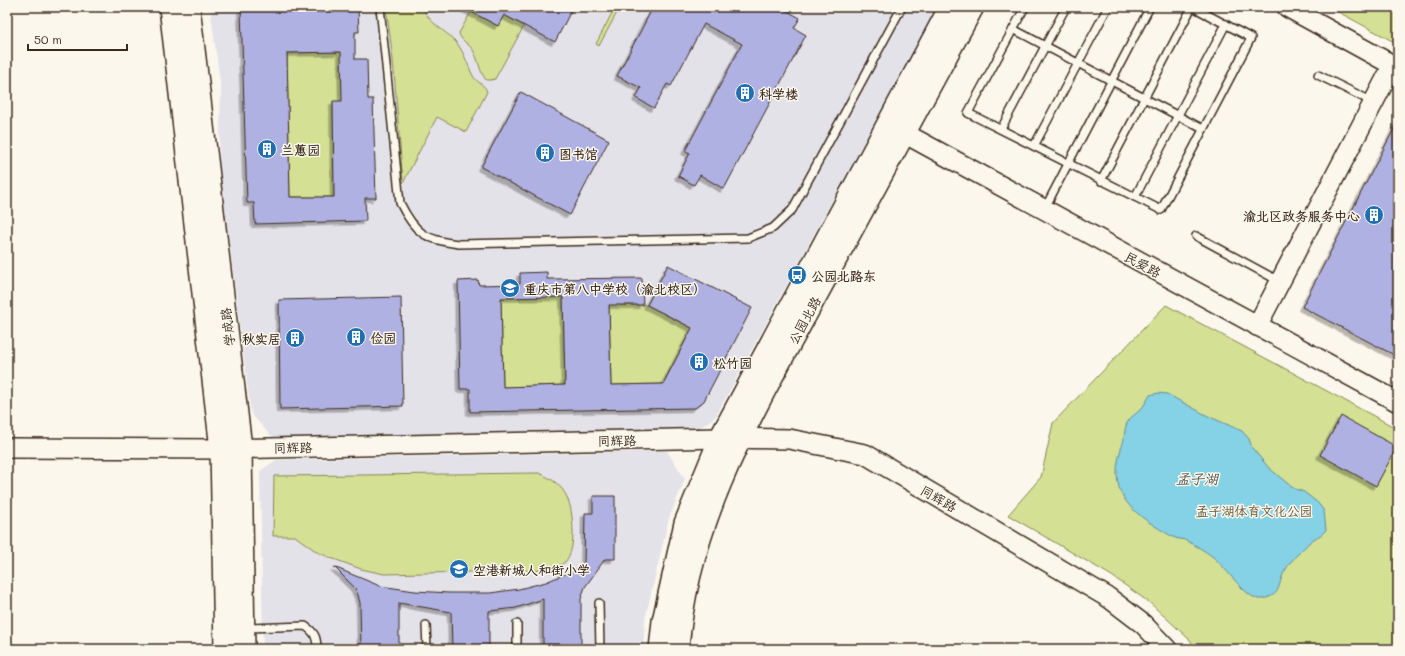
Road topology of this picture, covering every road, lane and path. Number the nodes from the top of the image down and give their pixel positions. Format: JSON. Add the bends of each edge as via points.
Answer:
{"nodes":[{"id":1,"x":170,"y":7,"type":"edge"},
{"id":2,"x":189,"y":7,"type":"edge"},
{"id":3,"x":380,"y":7,"type":"edge"},
{"id":4,"x":902,"y":7,"type":"edge"},
{"id":5,"x":950,"y":7,"type":"edge"},
{"id":6,"x":973,"y":7,"type":"edge"},
{"id":7,"x":1025,"y":7,"type":"edge"},
{"id":8,"x":1066,"y":7,"type":"edge"},
{"id":9,"x":1108,"y":7,"type":"edge"},
{"id":10,"x":1150,"y":7,"type":"edge"},
{"id":11,"x":1193,"y":7,"type":"edge"},
{"id":12,"x":1287,"y":7,"type":"edge"},
{"id":13,"x":1226,"y":24,"type":"junction"},
{"id":14,"x":1013,"y":29,"type":"junction"},
{"id":15,"x":1045,"y":46,"type":"junction"},
{"id":16,"x":1078,"y":63,"type":"junction"},
{"id":17,"x":1396,"y":66,"type":"edge"},
{"id":18,"x":1318,"y":75,"type":"dead end"},
{"id":19,"x":1112,"y":80,"type":"junction"},
{"id":20,"x":1145,"y":98,"type":"junction"},
{"id":21,"x":1374,"y":102,"type":"junction"},
{"id":22,"x":1178,"y":115,"type":"junction"},
{"id":23,"x":896,"y":129,"type":"junction"},
{"id":24,"x":1000,"y":129,"type":"junction"},
{"id":25,"x":1203,"y":129,"type":"junction"},
{"id":26,"x":1034,"y":146,"type":"junction"},
{"id":27,"x":1067,"y":164,"type":"junction"},
{"id":28,"x":1101,"y":181,"type":"junction"},
{"id":29,"x":1135,"y":197,"type":"junction"},
{"id":30,"x":1044,"y":210,"type":"junction"},
{"id":31,"x":1196,"y":236,"type":"dead end"},
{"id":32,"x":1280,"y":282,"type":"junction"},
{"id":33,"x":1257,"y":326,"type":"junction"},
{"id":34,"x":1398,"y":402,"type":"edge"},
{"id":35,"x":730,"y":438,"type":"junction"},
{"id":36,"x":7,"y":448,"type":"edge"},
{"id":37,"x":231,"y":448,"type":"junction"},
{"id":38,"x":598,"y":603,"type":"dead end"},
{"id":39,"x":517,"y":624,"type":"dead end"},
{"id":40,"x":426,"y":625,"type":"dead end"},
{"id":41,"x":244,"y":628,"type":"junction"},
{"id":42,"x":225,"y":649,"type":"edge"},
{"id":43,"x":244,"y":649,"type":"edge"},
{"id":44,"x":317,"y":649,"type":"edge"},
{"id":45,"x":427,"y":649,"type":"edge"},
{"id":46,"x":518,"y":649,"type":"edge"},
{"id":47,"x":600,"y":649,"type":"edge"},
{"id":48,"x":660,"y":649,"type":"edge"},
{"id":49,"x":678,"y":649,"type":"edge"},
{"id":50,"x":1167,"y":649,"type":"edge"}],
"edges":[{"from":1,"to":37,"type":"main road","name":"学成路"},
{"from":2,"to":37,"type":"main road","name":"学成路"},
{"from":3,"to":4,"type":"lane","via":[[400,203],[408,218],[421,233],[437,241],[459,244],[748,238],[773,228],[792,210]]},
{"from":5,"to":23,"type":"main road","name":"公园北路"},
{"from":6,"to":23,"type":"main road","name":"公园北路"},
{"from":7,"to":14,"type":"lane"},
{"from":8,"to":15,"type":"lane"},
{"from":9,"to":16,"type":"lane"},
{"from":10,"to":19,"type":"lane"},
{"from":11,"to":13,"type":"lane"},
{"from":11,"to":20,"type":"lane"},
{"from":12,"to":17,"type":"street"},
{"from":13,"to":22,"type":"lane"},
{"from":13,"to":25,"type":"lane","via":[[1251,38]]},
{"from":14,"to":15,"type":"lane"},
{"from":14,"to":24,"type":"lane","via":[[968,113]]},
{"from":15,"to":16,"type":"lane"},
{"from":15,"to":24,"type":"lane"},
{"from":16,"to":19,"type":"lane"},
{"from":16,"to":26,"type":"lane"},
{"from":17,"to":21,"type":"street"},
{"from":18,"to":21,"type":"lane"},
{"from":19,"to":20,"type":"lane"},
{"from":19,"to":27,"type":"lane"},
{"from":20,"to":22,"type":"lane"},
{"from":20,"to":28,"type":"lane"},
{"from":21,"to":32,"type":"street"},
{"from":22,"to":25,"type":"lane"},
{"from":22,"to":29,"type":"lane"},
{"from":23,"to":30,"type":"street","name":"民爱路"},
{"from":23,"to":35,"type":"main road","name":"公园北路"},
{"from":24,"to":26,"type":"lane"},
{"from":25,"to":29,"type":"lane","via":[[1161,210]]},
{"from":26,"to":27,"type":"lane"},
{"from":27,"to":28,"type":"lane"},
{"from":27,"to":30,"type":"lane"},
{"from":28,"to":29,"type":"lane"},
{"from":30,"to":33,"type":"street","name":"民爱路"},
{"from":31,"to":32,"type":"lane"},
{"from":32,"to":33,"type":"street"},
{"from":33,"to":34,"type":"street","name":"民爱路"},
{"from":35,"to":37,"type":"street","name":"同辉路"},
{"from":35,"to":48,"type":"main road","name":"公园北路","via":[[685,523],[663,620]]},
{"from":35,"to":49,"type":"main road","name":"公园北路","via":[[702,527],[680,623]]},
{"from":35,"to":50,"type":"street","name":"同辉路","via":[[789,439],[865,454],[1109,598],[1143,624]]},
{"from":36,"to":37,"type":"street","name":"同辉路"},
{"from":37,"to":41,"type":"main road","name":"学成路"},
{"from":37,"to":42,"type":"main road","name":"学成路"},
{"from":38,"to":47,"type":"lane"},
{"from":39,"to":46,"type":"lane"},
{"from":40,"to":45,"type":"lane"},
{"from":41,"to":43,"type":"main road","name":"学成路"},
{"from":41,"to":44,"type":"lane","via":[[305,626],[312,630],[317,639]]}]}
